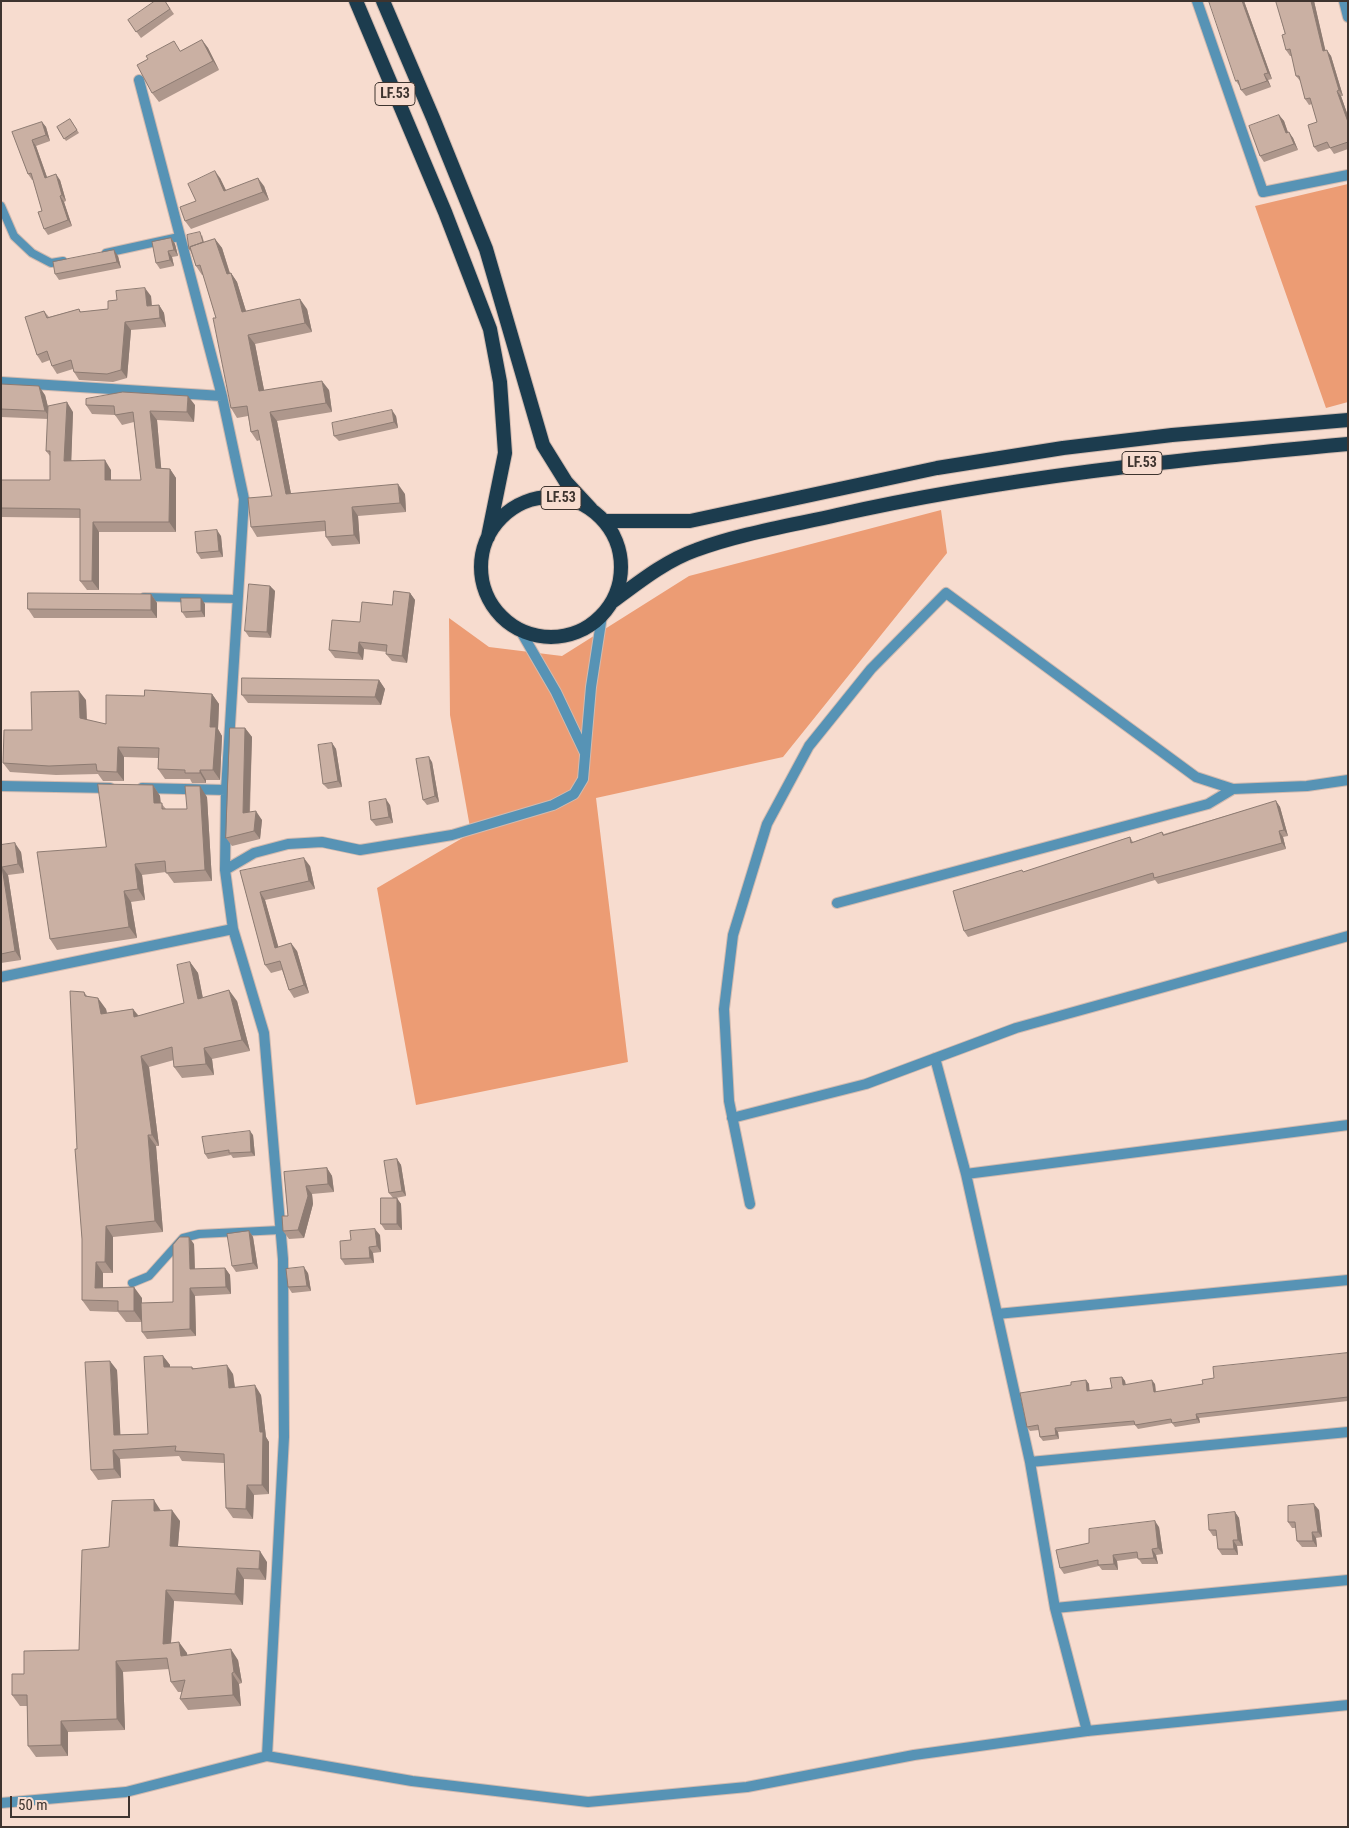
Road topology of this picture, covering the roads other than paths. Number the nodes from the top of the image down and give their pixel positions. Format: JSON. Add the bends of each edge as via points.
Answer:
{"nodes":[{"id":1,"x":356,"y":1,"type":"edge"},
{"id":2,"x":383,"y":1,"type":"edge"},
{"id":3,"x":1197,"y":1,"type":"edge"},
{"id":4,"x":139,"y":80,"type":"edge"},
{"id":5,"x":1348,"y":175,"type":"edge"},
{"id":6,"x":1,"y":206,"type":"edge"},
{"id":7,"x":180,"y":237,"type":"junction"},
{"id":8,"x":94,"y":256,"type":"edge"},
{"id":9,"x":68,"y":260,"type":"edge"},
{"id":10,"x":1,"y":382,"type":"edge"},
{"id":11,"x":222,"y":396,"type":"junction"},
{"id":12,"x":1348,"y":420,"type":"edge"},
{"id":13,"x":1348,"y":444,"type":"edge"},
{"id":14,"x":591,"y":509,"type":"junction"},
{"id":15,"x":605,"y":521,"type":"junction"},
{"id":16,"x":488,"y":537,"type":"junction"},
{"id":17,"x":139,"y":596,"type":"edge"},
{"id":18,"x":237,"y":599,"type":"junction"},
{"id":19,"x":612,"y":602,"type":"junction"},
{"id":20,"x":602,"y":616,"type":"junction"},
{"id":21,"x":520,"y":630,"type":"junction"},
{"id":22,"x":586,"y":754,"type":"junction"},
{"id":23,"x":1348,"y":780,"type":"edge"},
{"id":24,"x":1,"y":786,"type":"edge"},
{"id":25,"x":1233,"y":789,"type":"junction"},
{"id":26,"x":226,"y":790,"type":"junction"},
{"id":27,"x":225,"y":870,"type":"junction"},
{"id":28,"x":837,"y":903,"type":"dead end"},
{"id":29,"x":233,"y":929,"type":"junction"},
{"id":30,"x":1348,"y":936,"type":"edge"},
{"id":31,"x":1,"y":977,"type":"edge"},
{"id":32,"x":935,"y":1058,"type":"junction"},
{"id":33,"x":732,"y":1118,"type":"junction"},
{"id":34,"x":1348,"y":1126,"type":"edge"},
{"id":35,"x":966,"y":1174,"type":"junction"},
{"id":36,"x":750,"y":1204,"type":"dead end"},
{"id":37,"x":280,"y":1230,"type":"junction"},
{"id":38,"x":1348,"y":1280,"type":"edge"},
{"id":39,"x":132,"y":1284,"type":"dead end"},
{"id":40,"x":997,"y":1314,"type":"junction"},
{"id":41,"x":1348,"y":1432,"type":"edge"},
{"id":42,"x":1030,"y":1462,"type":"junction"},
{"id":43,"x":1348,"y":1580,"type":"edge"},
{"id":44,"x":1055,"y":1608,"type":"junction"},
{"id":45,"x":1348,"y":1705,"type":"edge"},
{"id":46,"x":1087,"y":1731,"type":"junction"},
{"id":47,"x":267,"y":1756,"type":"junction"},
{"id":48,"x":1,"y":1803,"type":"edge"}],
"edges":[{"from":1,"to":16,"type":"highway","number":"LF.53","via":[[445,212],[490,329],[500,382],[505,453]]},
{"from":2,"to":14,"type":"highway","number":"LF.53","via":[[486,249],[543,445],[566,482]]},
{"from":3,"to":5,"type":"street","via":[[1264,192]]},
{"from":4,"to":7,"type":"street"},
{"from":6,"to":9,"type":"lane","via":[[14,236],[32,253],[51,263]]},
{"from":7,"to":8,"type":"lane"},
{"from":7,"to":11,"type":"street"},
{"from":10,"to":11,"type":"street"},
{"from":11,"to":18,"type":"street","via":[[244,499]]},
{"from":12,"to":15,"type":"highway","number":"LF.53","via":[[1063,448],[938,468],[690,521]]},
{"from":13,"to":19,"type":"highway","number":"LF.53","via":[[1048,475],[900,501],[696,550],[652,572]]},
{"from":14,"to":15,"type":"highway","number":"LF.53"},
{"from":14,"to":16,"type":"highway","number":"LF.53","via":[[573,500],[533,499],[514,507],[499,520]]},
{"from":15,"to":19,"type":"highway","number":"LF.53","via":[[620,552],[622,569]]},
{"from":16,"to":21,"type":"highway","number":"LF.53","via":[[481,558],[482,580],[489,600],[502,618]]},
{"from":17,"to":18,"type":"lane"},
{"from":18,"to":26,"type":"street"},
{"from":19,"to":20,"type":"highway","number":"LF.53"},
{"from":20,"to":21,"type":"highway","number":"LF.53","via":[[584,629],[563,636],[541,637]]},
{"from":20,"to":22,"type":"street","via":[[591,687]]},
{"from":21,"to":22,"type":"street","via":[[556,692]]},
{"from":22,"to":27,"type":"street","via":[[583,778],[574,794],[553,805],[452,836],[360,850],[322,842],[288,844],[254,853]]},
{"from":23,"to":25,"type":"street","via":[[1307,786]]},
{"from":24,"to":26,"type":"street"},
{"from":25,"to":28,"type":"street","via":[[1208,804]]},
{"from":25,"to":33,"type":"street","via":[[1196,777],[946,593],[871,670],[809,746],[767,824],[733,935],[724,1010]]},
{"from":26,"to":27,"type":"street"},
{"from":27,"to":29,"type":"street"},
{"from":29,"to":31,"type":"street"},
{"from":29,"to":37,"type":"street","via":[[264,1033]]},
{"from":30,"to":32,"type":"street","via":[[1016,1028]]},
{"from":32,"to":33,"type":"street","via":[[866,1084]]},
{"from":32,"to":35,"type":"street"},
{"from":33,"to":36,"type":"street"},
{"from":34,"to":35,"type":"street"},
{"from":35,"to":40,"type":"street"},
{"from":37,"to":39,"type":"lane","via":[[199,1234],[183,1238],[149,1276]]},
{"from":37,"to":47,"type":"street","via":[[284,1437]]},
{"from":38,"to":40,"type":"street"},
{"from":40,"to":42,"type":"street"},
{"from":41,"to":42,"type":"street"},
{"from":42,"to":44,"type":"street"},
{"from":43,"to":44,"type":"street"},
{"from":44,"to":46,"type":"street"},
{"from":45,"to":46,"type":"street"},
{"from":46,"to":47,"type":"street","via":[[914,1755],[747,1787],[588,1802],[412,1781]]},
{"from":47,"to":48,"type":"street","via":[[126,1792]]}]}
